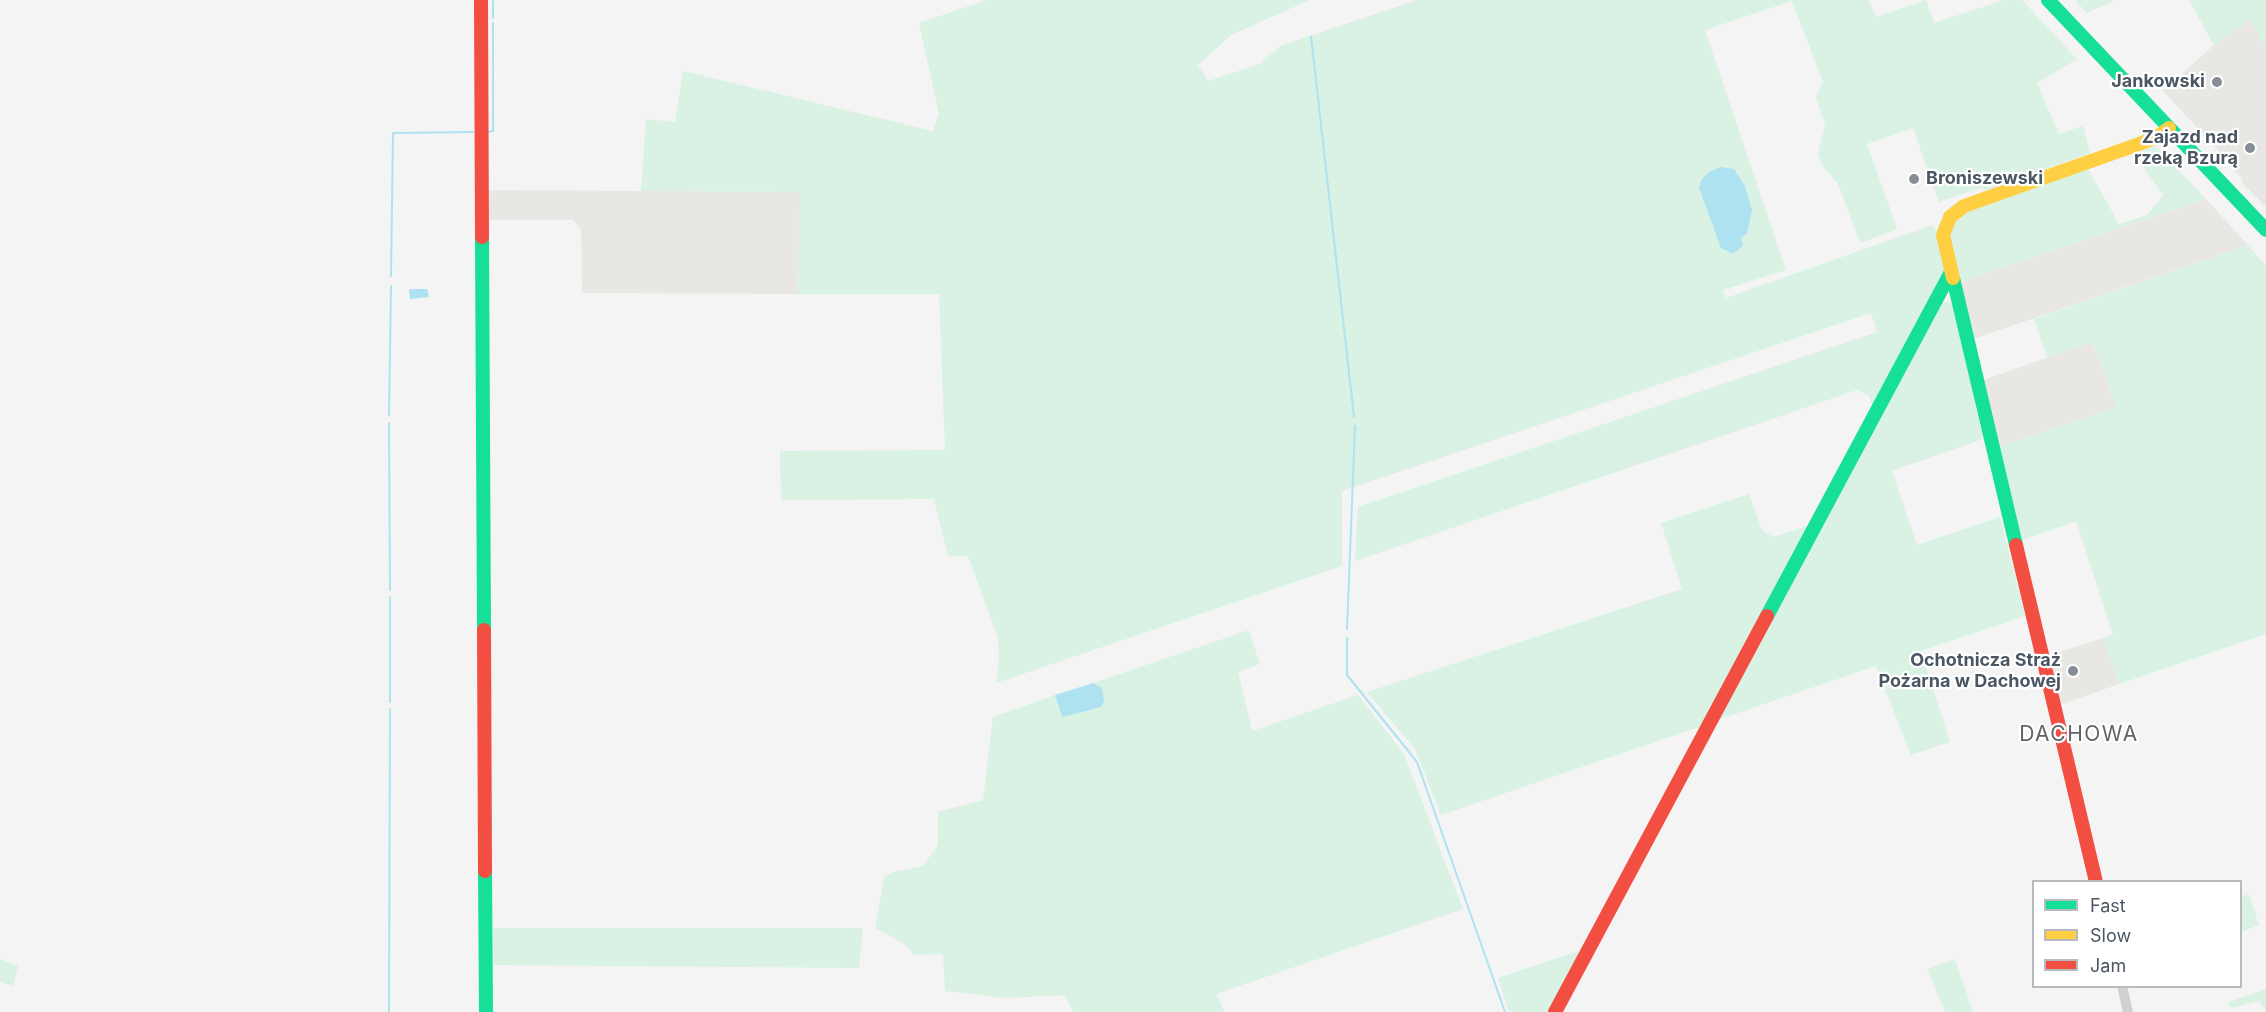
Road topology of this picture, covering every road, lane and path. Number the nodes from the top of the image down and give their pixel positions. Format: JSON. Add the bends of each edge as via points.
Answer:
{"nodes":[{"id":1,"x":481,"y":0,"type":"edge"},
{"id":2,"x":2048,"y":0,"type":"edge"},
{"id":3,"x":2169,"y":128,"type":"junction"},
{"id":4,"x":2266,"y":230,"type":"edge"},
{"id":5,"x":1951,"y":272,"type":"junction"},
{"id":6,"x":2096,"y":880,"type":"edge"},
{"id":7,"x":2122,"y":988,"type":"edge"},
{"id":8,"x":486,"y":1012,"type":"edge"},
{"id":9,"x":1555,"y":1012,"type":"edge"},
{"id":10,"x":2128,"y":1012,"type":"edge"}],
"edges":[{"from":1,"to":8,"type":"street"},
{"from":2,"to":3,"type":"street"},
{"from":3,"to":4,"type":"street"},
{"from":3,"to":5,"type":"street","via":[[2139,144],[1958,209],[1946,222],[1943,235]]},
{"from":5,"to":6,"type":"street"},
{"from":5,"to":9,"type":"street"},
{"from":7,"to":10,"type":"street"}]}
